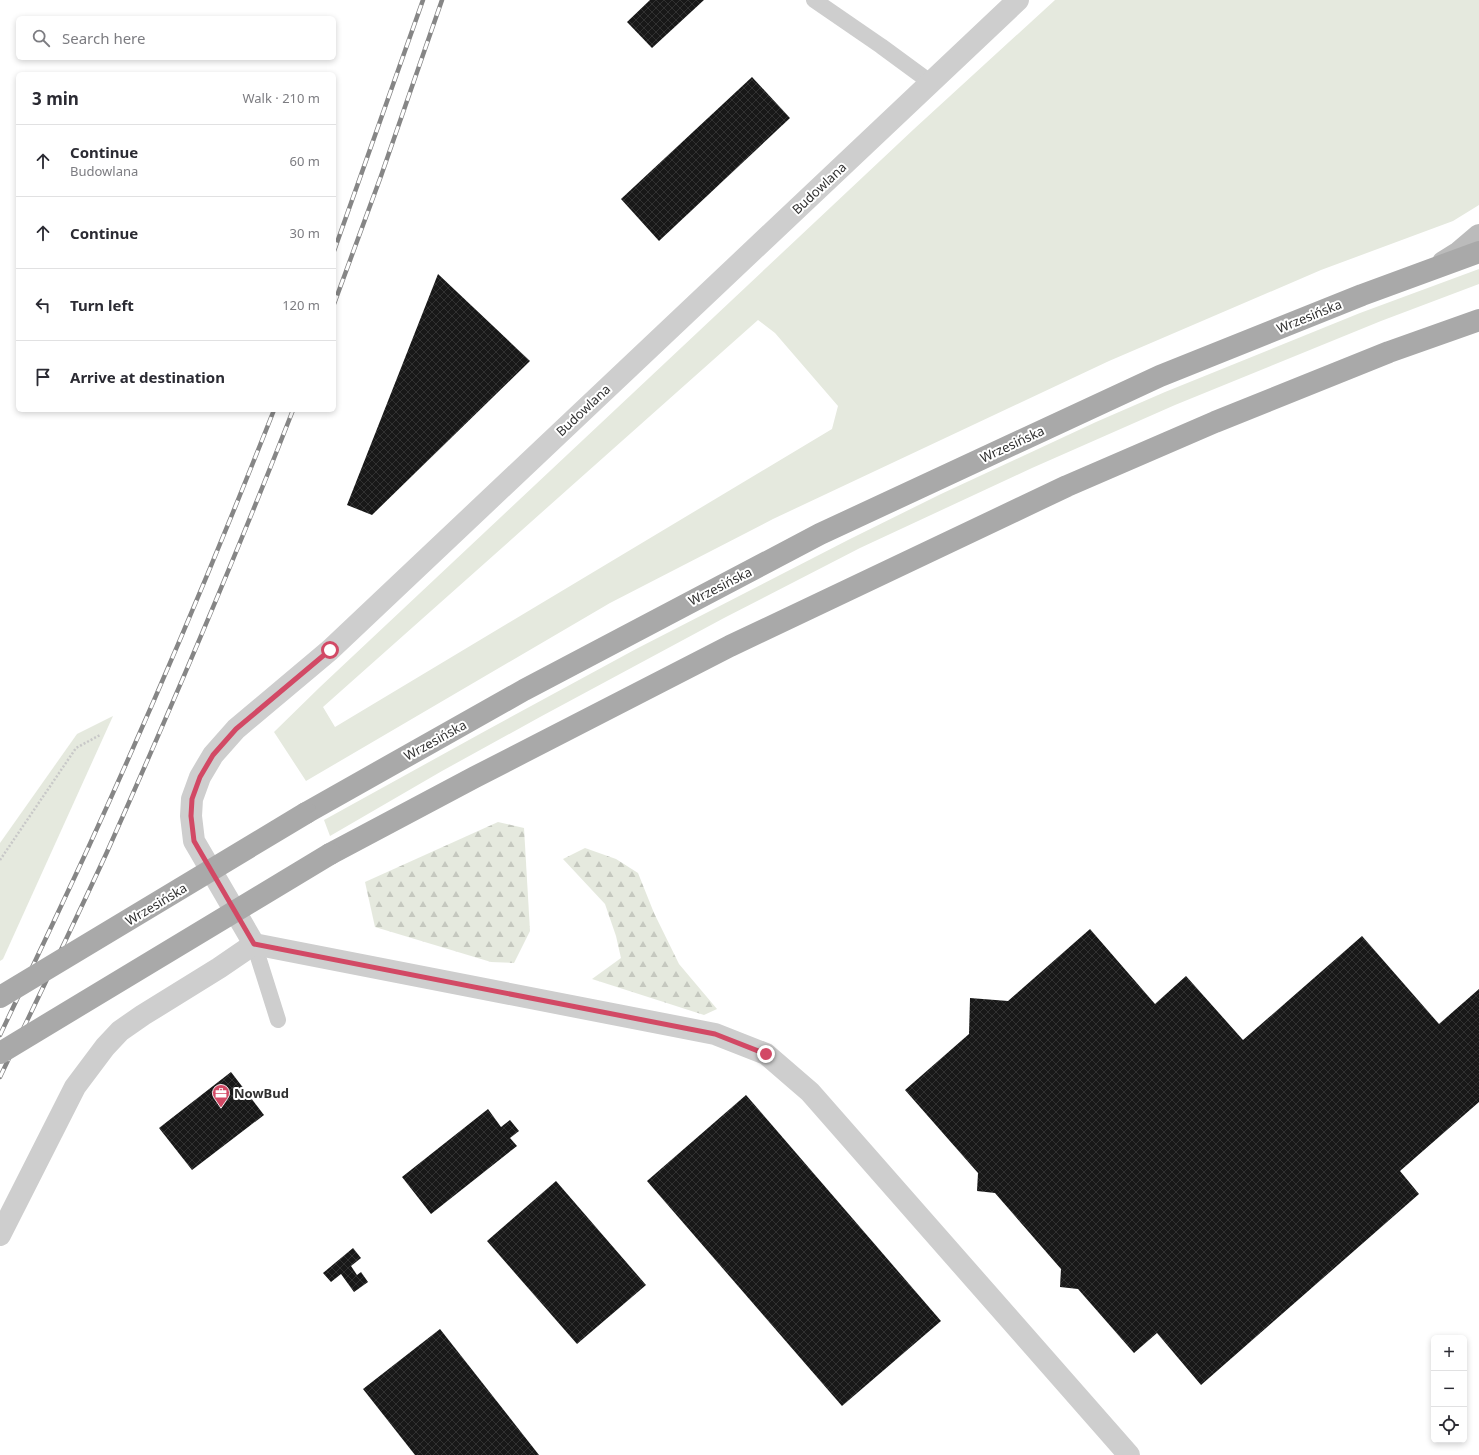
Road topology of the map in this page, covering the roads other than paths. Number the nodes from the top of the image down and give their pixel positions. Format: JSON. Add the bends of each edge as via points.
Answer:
{"nodes":[{"id":1,"x":814,"y":0,"type":"edge"},
{"id":2,"x":1018,"y":0,"type":"edge"},
{"id":3,"x":930,"y":82,"type":"junction"},
{"id":4,"x":1479,"y":235,"type":"edge"},
{"id":5,"x":1479,"y":252,"type":"edge"},
{"id":6,"x":1431,"y":270,"type":"junction"},
{"id":7,"x":1479,"y":320,"type":"edge"},
{"id":8,"x":254,"y":944,"type":"junction"},
{"id":9,"x":0,"y":997,"type":"edge"},
{"id":10,"x":278,"y":1020,"type":"dead end"},
{"id":11,"x":0,"y":1053,"type":"edge"},
{"id":12,"x":0,"y":1235,"type":"edge"},
{"id":13,"x":1129,"y":1455,"type":"edge"}],
"edges":[{"from":1,"to":3,"type":"lane"},
{"from":2,"to":3,"type":"street","name":"Budowlana"},
{"from":3,"to":8,"type":"street","name":"Budowlana","via":[[330,650],[236,729],[213,755],[200,777],[192,799],[194,841]]},
{"from":4,"to":6,"type":"street"},
{"from":5,"to":6,"type":"main road","name":"Wrzesińska"},
{"from":6,"to":9,"type":"main road","name":"Wrzesińska","bridge":true,"via":[[1160,376],[820,534],[524,690],[306,813]]},
{"from":7,"to":11,"type":"main road","bridge":true,"via":[[1389,352],[1215,422],[1060,490],[730,646],[330,854]]},
{"from":8,"to":10,"type":"lane"},
{"from":8,"to":12,"type":"street","via":[[143,1015],[120,1031],[105,1047],[75,1087]]},
{"from":8,"to":13,"type":"street","via":[[715,1034],[766,1054],[810,1092]]}]}
